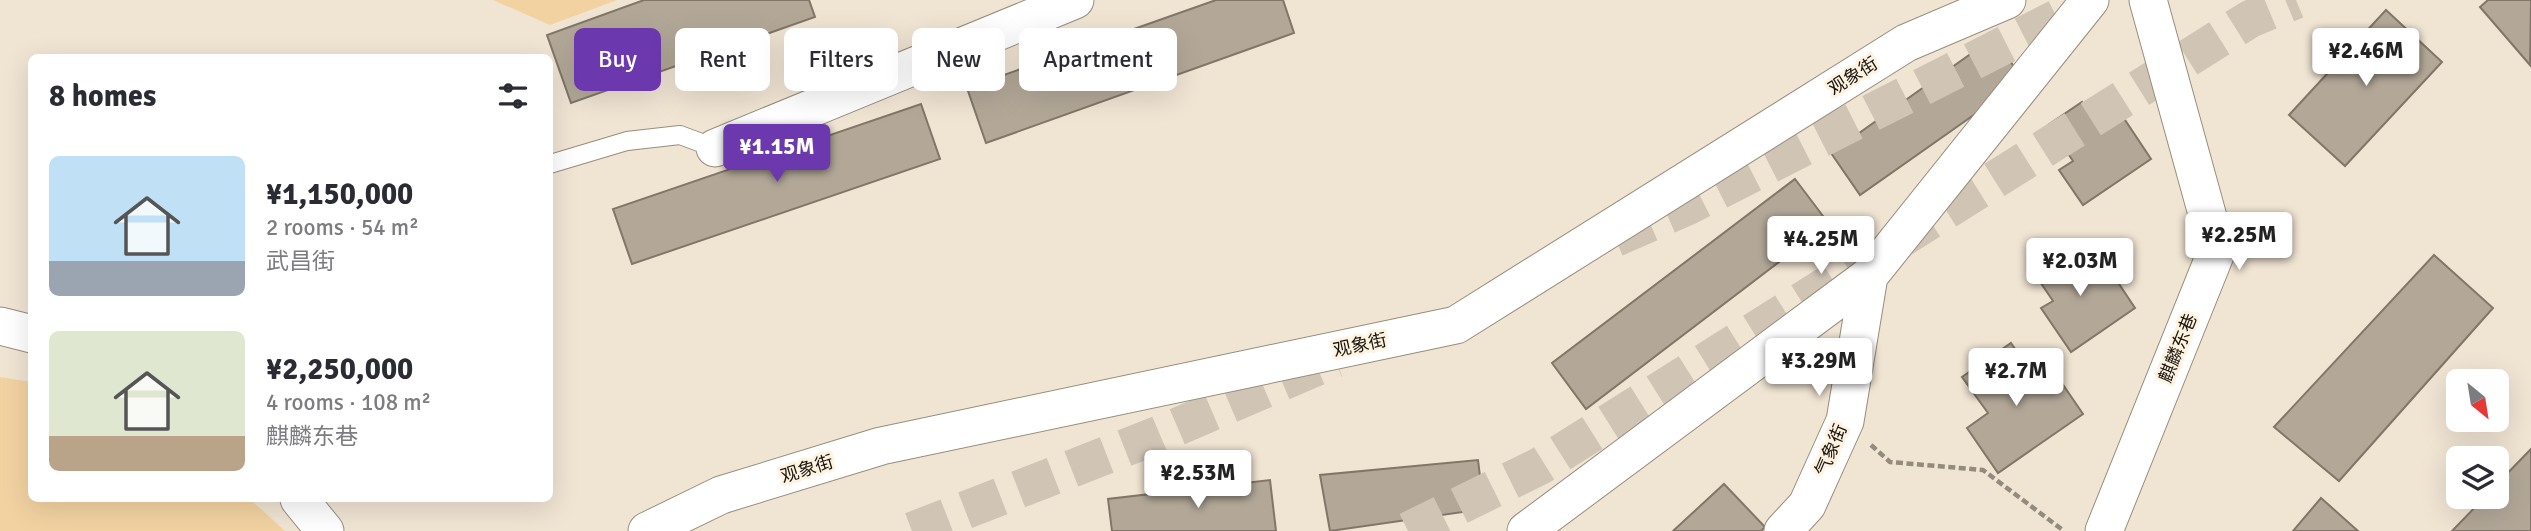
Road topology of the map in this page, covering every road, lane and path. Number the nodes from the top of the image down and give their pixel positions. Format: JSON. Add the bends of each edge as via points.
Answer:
{"nodes":[{"id":1,"x":1075,"y":0,"type":"edge"},
{"id":2,"x":2007,"y":0,"type":"edge"},
{"id":3,"x":2090,"y":0,"type":"edge"},
{"id":4,"x":2148,"y":0,"type":"edge"},
{"id":5,"x":715,"y":148,"type":"joint"},
{"id":6,"x":553,"y":163,"type":"edge"},
{"id":7,"x":1869,"y":276,"type":"junction"},
{"id":8,"x":0,"y":326,"type":"edge"},
{"id":9,"x":28,"y":333,"type":"edge"},
{"id":10,"x":1844,"y":421,"type":"junction"},
{"id":11,"x":301,"y":502,"type":"edge"},
{"id":12,"x":325,"y":531,"type":"edge"},
{"id":13,"x":647,"y":531,"type":"edge"},
{"id":14,"x":1526,"y":531,"type":"edge"},
{"id":15,"x":1783,"y":531,"type":"edge"},
{"id":16,"x":2064,"y":531,"type":"edge"},
{"id":17,"x":2104,"y":531,"type":"edge"}],
"edges":[{"from":1,"to":5,"type":"street"},
{"from":2,"to":13,"type":"street","name":"观象街","via":[[1906,43],[1456,325],[881,446],[721,495]]},
{"from":3,"to":7,"type":"street"},
{"from":4,"to":17,"type":"street","name":"麒麟东巷","via":[[2217,250]]},
{"from":5,"to":6,"type":"lane","via":[[680,135],[627,141]]},
{"from":7,"to":10,"type":"street","name":"气象街"},
{"from":7,"to":14,"type":"street"},
{"from":8,"to":9,"type":"street"},
{"from":10,"to":15,"type":"street","name":"气象街","via":[[1807,505]]},
{"from":10,"to":16,"type":"path","via":[[1890,462],[1983,470]]},
{"from":11,"to":12,"type":"street"}]}
